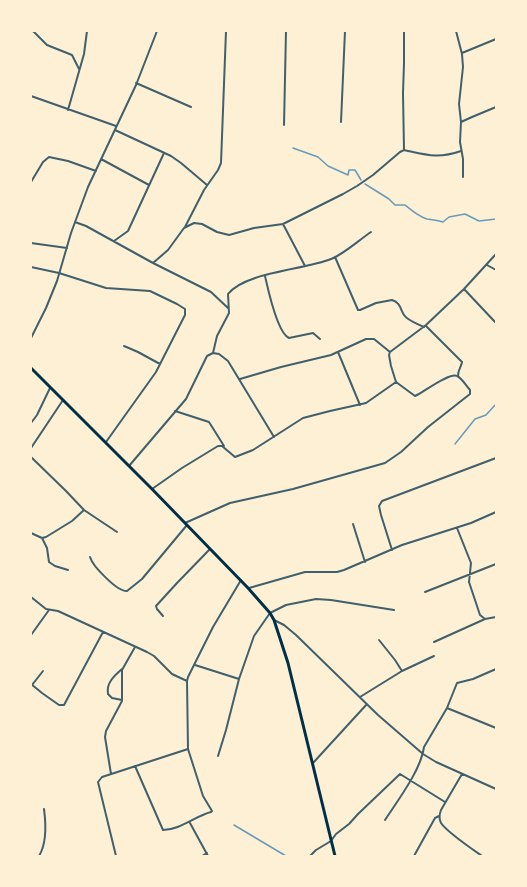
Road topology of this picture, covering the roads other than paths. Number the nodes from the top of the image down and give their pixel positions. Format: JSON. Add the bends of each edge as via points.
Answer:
{"nodes":[{"id":1,"x":33,"y":31,"type":"edge"},
{"id":2,"x":87,"y":31,"type":"edge"},
{"id":3,"x":157,"y":31,"type":"edge"},
{"id":4,"x":226,"y":31,"type":"edge"},
{"id":5,"x":286,"y":31,"type":"edge"},
{"id":6,"x":345,"y":31,"type":"edge"},
{"id":7,"x":404,"y":31,"type":"edge"},
{"id":8,"x":456,"y":31,"type":"edge"},
{"id":9,"x":496,"y":39,"type":"edge"},
{"id":10,"x":462,"y":53,"type":"junction"},
{"id":11,"x":80,"y":70,"type":"junction"},
{"id":12,"x":136,"y":83,"type":"junction"},
{"id":13,"x":31,"y":96,"type":"edge"},
{"id":14,"x":191,"y":107,"type":"dead end"},
{"id":15,"x":496,"y":108,"type":"edge"},
{"id":16,"x":68,"y":110,"type":"junction"},
{"id":17,"x":341,"y":122,"type":"dead end"},
{"id":18,"x":461,"y":122,"type":"junction"},
{"id":19,"x":284,"y":125,"type":"dead end"},
{"id":20,"x":116,"y":126,"type":"junction"},
{"id":21,"x":114,"y":130,"type":"junction"},
{"id":22,"x":404,"y":150,"type":"junction"},
{"id":23,"x":461,"y":151,"type":"junction"},
{"id":24,"x":164,"y":153,"type":"junction"},
{"id":25,"x":101,"y":159,"type":"junction"},
{"id":26,"x":96,"y":170,"type":"junction"},
{"id":27,"x":463,"y":178,"type":"dead end"},
{"id":28,"x":31,"y":182,"type":"edge"},
{"id":29,"x":149,"y":185,"type":"junction"},
{"id":30,"x":207,"y":185,"type":"junction"},
{"id":31,"x":75,"y":222,"type":"junction"},
{"id":32,"x":283,"y":224,"type":"junction"},
{"id":33,"x":184,"y":228,"type":"junction"},
{"id":34,"x":371,"y":232,"type":"dead end"},
{"id":35,"x":114,"y":241,"type":"junction"},
{"id":36,"x":31,"y":243,"type":"edge"},
{"id":37,"x":67,"y":248,"type":"junction"},
{"id":38,"x":496,"y":254,"type":"edge"},
{"id":39,"x":335,"y":257,"type":"junction"},
{"id":40,"x":154,"y":263,"type":"junction"},
{"id":41,"x":487,"y":265,"type":"junction"},
{"id":42,"x":305,"y":266,"type":"junction"},
{"id":43,"x":31,"y":267,"type":"edge"},
{"id":44,"x":496,"y":270,"type":"edge"},
{"id":45,"x":59,"y":273,"type":"junction"},
{"id":46,"x":265,"y":276,"type":"junction"},
{"id":47,"x":464,"y":289,"type":"junction"},
{"id":48,"x":229,"y":309,"type":"junction"},
{"id":49,"x":496,"y":323,"type":"edge"},
{"id":50,"x":425,"y":326,"type":"junction"},
{"id":51,"x":31,"y":338,"type":"edge"},
{"id":52,"x":320,"y":339,"type":"dead end"},
{"id":53,"x":124,"y":346,"type":"dead end"},
{"id":54,"x":338,"y":352,"type":"junction"},
{"id":55,"x":390,"y":352,"type":"junction"},
{"id":56,"x":212,"y":353,"type":"junction"},
{"id":57,"x":160,"y":364,"type":"junction"},
{"id":58,"x":31,"y":368,"type":"edge"},
{"id":59,"x":458,"y":376,"type":"junction"},
{"id":60,"x":240,"y":379,"type":"junction"},
{"id":61,"x":396,"y":382,"type":"junction"},
{"id":62,"x":50,"y":388,"type":"junction"},
{"id":63,"x":63,"y":400,"type":"junction"},
{"id":64,"x":360,"y":405,"type":"junction"},
{"id":65,"x":175,"y":412,"type":"junction"},
{"id":66,"x":31,"y":423,"type":"edge"},
{"id":67,"x":274,"y":437,"type":"junction"},
{"id":68,"x":106,"y":442,"type":"junction"},
{"id":69,"x":31,"y":448,"type":"edge"},
{"id":70,"x":225,"y":449,"type":"junction"},
{"id":71,"x":31,"y":458,"type":"edge"},
{"id":72,"x":496,"y":458,"type":"edge"},
{"id":73,"x":129,"y":466,"type":"junction"},
{"id":74,"x":152,"y":489,"type":"junction"},
{"id":75,"x":84,"y":510,"type":"junction"},
{"id":76,"x":496,"y":512,"type":"edge"},
{"id":77,"x":186,"y":524,"type":"junction"},
{"id":78,"x":353,"y":524,"type":"dead end"},
{"id":79,"x":457,"y":527,"type":"junction"},
{"id":80,"x":117,"y":532,"type":"dead end"},
{"id":81,"x":31,"y":533,"type":"edge"},
{"id":82,"x":42,"y":538,"type":"junction"},
{"id":83,"x":210,"y":549,"type":"junction"},
{"id":84,"x":392,"y":550,"type":"junction"},
{"id":85,"x":90,"y":557,"type":"dead end"},
{"id":86,"x":365,"y":562,"type":"junction"},
{"id":87,"x":496,"y":564,"type":"edge"},
{"id":88,"x":68,"y":570,"type":"dead end"},
{"id":89,"x":470,"y":574,"type":"junction"},
{"id":90,"x":241,"y":580,"type":"junction"},
{"id":91,"x":248,"y":588,"type":"junction"},
{"id":92,"x":425,"y":592,"type":"dead end"},
{"id":93,"x":31,"y":597,"type":"edge"},
{"id":94,"x":49,"y":610,"type":"junction"},
{"id":95,"x":394,"y":610,"type":"dead end"},
{"id":96,"x":270,"y":613,"type":"junction"},
{"id":97,"x":163,"y":616,"type":"dead end"},
{"id":98,"x":496,"y":617,"type":"edge"},
{"id":99,"x":274,"y":620,"type":"junction"},
{"id":100,"x":485,"y":620,"type":"junction"},
{"id":101,"x":103,"y":632,"type":"junction"},
{"id":102,"x":31,"y":635,"type":"edge"},
{"id":103,"x":379,"y":640,"type":"dead end"},
{"id":104,"x":434,"y":642,"type":"dead end"},
{"id":105,"x":135,"y":647,"type":"junction"},
{"id":106,"x":434,"y":656,"type":"dead end"},
{"id":107,"x":194,"y":665,"type":"junction"},
{"id":108,"x":123,"y":667,"type":"junction"},
{"id":109,"x":496,"y":669,"type":"edge"},
{"id":110,"x":43,"y":671,"type":"dead end"},
{"id":111,"x":402,"y":671,"type":"junction"},
{"id":112,"x":239,"y":679,"type":"junction"},
{"id":113,"x":187,"y":681,"type":"junction"},
{"id":114,"x":32,"y":685,"type":"edge"},
{"id":115,"x":360,"y":697,"type":"junction"},
{"id":116,"x":122,"y":700,"type":"junction"},
{"id":117,"x":367,"y":704,"type":"junction"},
{"id":118,"x":447,"y":708,"type":"junction"},
{"id":119,"x":496,"y":728,"type":"edge"},
{"id":120,"x":188,"y":749,"type":"junction"},
{"id":121,"x":423,"y":754,"type":"junction"},
{"id":122,"x":218,"y":756,"type":"dead end"},
{"id":123,"x":313,"y":764,"type":"junction"},
{"id":124,"x":135,"y":766,"type":"junction"},
{"id":125,"x":111,"y":774,"type":"junction"},
{"id":126,"x":462,"y":774,"type":"junction"},
{"id":127,"x":411,"y":780,"type":"junction"},
{"id":128,"x":496,"y":789,"type":"edge"},
{"id":129,"x":445,"y":802,"type":"junction"},
{"id":130,"x":44,"y":810,"type":"dead end"},
{"id":131,"x":439,"y":816,"type":"junction"},
{"id":132,"x":385,"y":820,"type":"dead end"},
{"id":133,"x":190,"y":823,"type":"junction"},
{"id":134,"x":331,"y":841,"type":"junction"},
{"id":135,"x":206,"y":853,"type":"junction"},
{"id":136,"x":478,"y":853,"type":"junction"},
{"id":137,"x":39,"y":856,"type":"edge"},
{"id":138,"x":116,"y":856,"type":"edge"},
{"id":139,"x":202,"y":856,"type":"edge"},
{"id":140,"x":208,"y":856,"type":"edge"},
{"id":141,"x":310,"y":856,"type":"edge"},
{"id":142,"x":335,"y":856,"type":"edge"},
{"id":143,"x":414,"y":856,"type":"edge"},
{"id":144,"x":476,"y":856,"type":"edge"},
{"id":145,"x":482,"y":856,"type":"edge"}],
"edges":[{"from":1,"to":11,"type":"street","via":[[47,45],[72,55]]},
{"from":2,"to":11,"type":"street"},
{"from":3,"to":12,"type":"street"},
{"from":4,"to":30,"type":"street","via":[[222,156],[218,170]]},
{"from":5,"to":19,"type":"street"},
{"from":6,"to":17,"type":"street"},
{"from":7,"to":22,"type":"street"},
{"from":8,"to":10,"type":"street"},
{"from":9,"to":10,"type":"street"},
{"from":10,"to":18,"type":"street","via":[[463,72],[459,104]]},
{"from":11,"to":16,"type":"street"},
{"from":12,"to":14,"type":"street"},
{"from":12,"to":20,"type":"street"},
{"from":13,"to":16,"type":"street"},
{"from":15,"to":18,"type":"street"},
{"from":16,"to":20,"type":"street"},
{"from":18,"to":23,"type":"street"},
{"from":20,"to":21,"type":"street"},
{"from":21,"to":24,"type":"street"},
{"from":21,"to":25,"type":"street"},
{"from":22,"to":23,"type":"street","via":[[437,156],[447,156]]},
{"from":22,"to":32,"type":"street","via":[[357,186]]},
{"from":23,"to":27,"type":"street"},
{"from":24,"to":29,"type":"street"},
{"from":24,"to":30,"type":"street","via":[[181,163]]},
{"from":25,"to":26,"type":"street"},
{"from":25,"to":29,"type":"street"},
{"from":26,"to":28,"type":"street","via":[[49,157]]},
{"from":26,"to":31,"type":"street"},
{"from":29,"to":35,"type":"street","via":[[128,231]]},
{"from":30,"to":33,"type":"street"},
{"from":31,"to":35,"type":"street"},
{"from":31,"to":37,"type":"street"},
{"from":32,"to":33,"type":"street","via":[[263,226],[229,236],[194,222]]},
{"from":32,"to":42,"type":"street"},
{"from":33,"to":40,"type":"street","via":[[168,250]]},
{"from":34,"to":39,"type":"street"},
{"from":35,"to":40,"type":"street"},
{"from":36,"to":37,"type":"street"},
{"from":37,"to":45,"type":"street"},
{"from":38,"to":41,"type":"street"},
{"from":39,"to":42,"type":"street"},
{"from":39,"to":50,"type":"street","via":[[358,310],[392,300],[400,305],[405,317]]},
{"from":40,"to":48,"type":"street","via":[[211,292]]},
{"from":41,"to":44,"type":"street"},
{"from":41,"to":47,"type":"street"},
{"from":42,"to":46,"type":"street"},
{"from":43,"to":45,"type":"street"},
{"from":45,"to":51,"type":"street"},
{"from":45,"to":57,"type":"street","via":[[106,288],[150,291],[183,307],[185,315]]},
{"from":46,"to":48,"type":"street","via":[[241,283],[230,290],[227,296]]},
{"from":46,"to":52,"type":"street","via":[[271,301],[286,337],[313,333]]},
{"from":47,"to":49,"type":"street"},
{"from":47,"to":50,"type":"street"},
{"from":48,"to":56,"type":"street"},
{"from":50,"to":55,"type":"street"},
{"from":50,"to":59,"type":"street","via":[[462,362]]},
{"from":53,"to":57,"type":"street"},
{"from":54,"to":55,"type":"street","via":[[370,338]]},
{"from":54,"to":60,"type":"street"},
{"from":54,"to":64,"type":"street"},
{"from":55,"to":61,"type":"street","via":[[390,366]]},
{"from":56,"to":60,"type":"street","via":[[224,357]]},
{"from":56,"to":65,"type":"street","via":[[207,356],[186,399]]},
{"from":57,"to":68,"type":"street"},
{"from":58,"to":62,"type":"main road"},
{"from":59,"to":61,"type":"street","via":[[447,376],[415,396]]},
{"from":59,"to":77,"type":"street","via":[[470,390],[470,394],[385,463],[293,490],[230,503]]},
{"from":60,"to":67,"type":"street"},
{"from":61,"to":64,"type":"street","via":[[372,400]]},
{"from":62,"to":63,"type":"main road"},
{"from":62,"to":66,"type":"street"},
{"from":63,"to":68,"type":"main road"},
{"from":63,"to":69,"type":"street"},
{"from":64,"to":67,"type":"street","via":[[303,418]]},
{"from":65,"to":70,"type":"street","via":[[209,422]]},
{"from":65,"to":73,"type":"street"},
{"from":67,"to":70,"type":"street","via":[[235,457]]},
{"from":68,"to":73,"type":"main road"},
{"from":70,"to":74,"type":"street","via":[[220,445],[202,454]]},
{"from":71,"to":75,"type":"street"},
{"from":72,"to":84,"type":"street","via":[[382,501],[379,506]]},
{"from":73,"to":74,"type":"main road"},
{"from":74,"to":77,"type":"main road"},
{"from":75,"to":80,"type":"street"},
{"from":75,"to":82,"type":"street","via":[[72,521]]},
{"from":76,"to":79,"type":"street"},
{"from":77,"to":83,"type":"main road"},
{"from":77,"to":85,"type":"street","via":[[142,579],[127,591],[102,574]]},
{"from":78,"to":86,"type":"street"},
{"from":79,"to":84,"type":"street"},
{"from":79,"to":89,"type":"street","via":[[471,563]]},
{"from":81,"to":82,"type":"street"},
{"from":82,"to":88,"type":"street","via":[[49,562]]},
{"from":83,"to":90,"type":"main road"},
{"from":83,"to":97,"type":"street","via":[[156,606]]},
{"from":84,"to":86,"type":"street"},
{"from":86,"to":91,"type":"street","via":[[337,572],[305,572]]},
{"from":87,"to":89,"type":"street"},
{"from":89,"to":92,"type":"street"},
{"from":89,"to":100,"type":"street","via":[[469,582],[480,615]]},
{"from":90,"to":91,"type":"main road"},
{"from":90,"to":107,"type":"street"},
{"from":91,"to":96,"type":"main road"},
{"from":93,"to":94,"type":"street"},
{"from":94,"to":101,"type":"street","via":[[58,611]]},
{"from":94,"to":102,"type":"street"},
{"from":95,"to":96,"type":"street","via":[[316,599],[286,605]]},
{"from":96,"to":99,"type":"main road"},
{"from":96,"to":112,"type":"street","via":[[254,636]]},
{"from":98,"to":100,"type":"street"},
{"from":99,"to":115,"type":"street","via":[[296,635]]},
{"from":99,"to":123,"type":"main road","via":[[288,663]]},
{"from":100,"to":104,"type":"street"},
{"from":101,"to":105,"type":"street"},
{"from":101,"to":114,"type":"street","via":[[64,705],[60,706]]},
{"from":103,"to":111,"type":"street"},
{"from":105,"to":108,"type":"street"},
{"from":105,"to":113,"type":"street","via":[[154,656],[172,674]]},
{"from":106,"to":111,"type":"street"},
{"from":107,"to":112,"type":"street"},
{"from":107,"to":113,"type":"street"},
{"from":108,"to":116,"type":"street"},
{"from":108,"to":116,"type":"street","via":[[107,689],[112,698]]},
{"from":109,"to":118,"type":"street","via":[[457,683]]},
{"from":110,"to":114,"type":"street"},
{"from":111,"to":115,"type":"street"},
{"from":112,"to":122,"type":"street"},
{"from":113,"to":120,"type":"street"},
{"from":115,"to":117,"type":"street"},
{"from":116,"to":125,"type":"street","via":[[105,737]]},
{"from":117,"to":121,"type":"street"},
{"from":117,"to":123,"type":"street"},
{"from":118,"to":119,"type":"street"},
{"from":118,"to":121,"type":"street","via":[[424,747]]},
{"from":120,"to":124,"type":"street"},
{"from":120,"to":133,"type":"street","via":[[203,796],[212,811],[200,815]]},
{"from":121,"to":126,"type":"street"},
{"from":121,"to":127,"type":"street"},
{"from":123,"to":134,"type":"main road"},
{"from":124,"to":125,"type":"street"},
{"from":124,"to":133,"type":"street","via":[[163,830]]},
{"from":125,"to":138,"type":"street","via":[[100,780],[99,786]]},
{"from":126,"to":128,"type":"street"},
{"from":126,"to":129,"type":"street"},
{"from":127,"to":129,"type":"street"},
{"from":127,"to":132,"type":"street"},
{"from":127,"to":134,"type":"street","via":[[399,775]]},
{"from":129,"to":131,"type":"street"},
{"from":130,"to":137,"type":"street","via":[[44,842]]},
{"from":131,"to":136,"type":"street","via":[[445,827]]},
{"from":131,"to":143,"type":"street","via":[[435,818]]},
{"from":133,"to":135,"type":"street"},
{"from":134,"to":141,"type":"street"},
{"from":134,"to":142,"type":"main road"},
{"from":135,"to":139,"type":"street"},
{"from":135,"to":140,"type":"street"},
{"from":136,"to":144,"type":"street"},
{"from":136,"to":145,"type":"street"}]}
